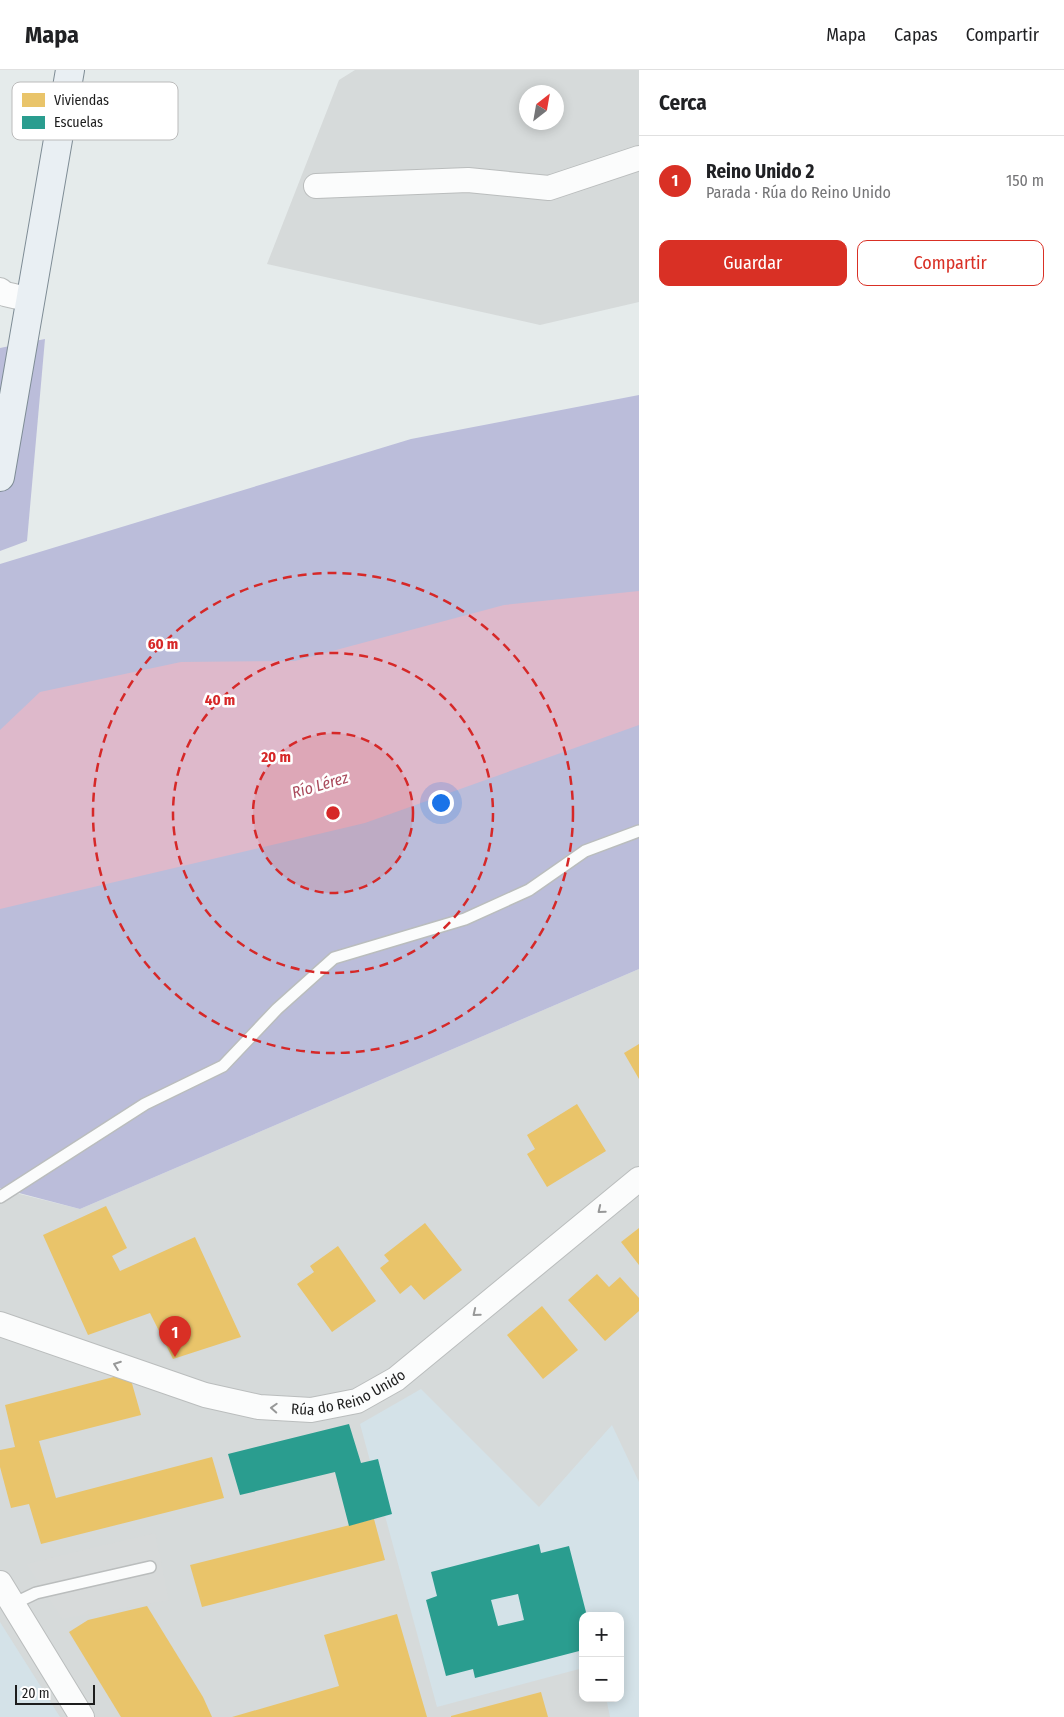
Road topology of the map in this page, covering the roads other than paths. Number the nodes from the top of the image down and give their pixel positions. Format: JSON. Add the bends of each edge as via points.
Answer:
{"nodes":[{"id":1,"x":58,"y":140,"type":"edge"},
{"id":2,"x":639,"y":158,"type":"edge"},
{"id":3,"x":316,"y":186,"type":"dead end"},
{"id":4,"x":0,"y":290,"type":"edge"},
{"id":5,"x":31,"y":300,"type":"junction"},
{"id":6,"x":0,"y":477,"type":"edge"},
{"id":7,"x":635,"y":832,"type":"edge"},
{"id":8,"x":639,"y":1179,"type":"edge"},
{"id":9,"x":0,"y":1197,"type":"edge"},
{"id":10,"x":0,"y":1324,"type":"edge"},
{"id":11,"x":150,"y":1567,"type":"dead end"},
{"id":12,"x":0,"y":1583,"type":"edge"},
{"id":13,"x":13,"y":1604,"type":"junction"},
{"id":14,"x":82,"y":1717,"type":"edge"}],
"edges":[{"from":1,"to":5,"type":"street"},
{"from":2,"to":3,"type":"street","via":[[549,188],[468,180]]},
{"from":4,"to":5,"type":"street"},
{"from":5,"to":6,"type":"street"},
{"from":7,"to":9,"type":"lane","via":[[585,851],[529,890],[465,919],[334,958],[277,1009],[223,1066],[145,1104]]},
{"from":8,"to":10,"type":"street","name":"Rúa do Reino Unido","one_way":true,"via":[[396,1379],[357,1401],[310,1410],[259,1407],[206,1395]]},
{"from":11,"to":13,"type":"lane","via":[[36,1592]]},
{"from":12,"to":13,"type":"street"},
{"from":13,"to":14,"type":"street"}]}
